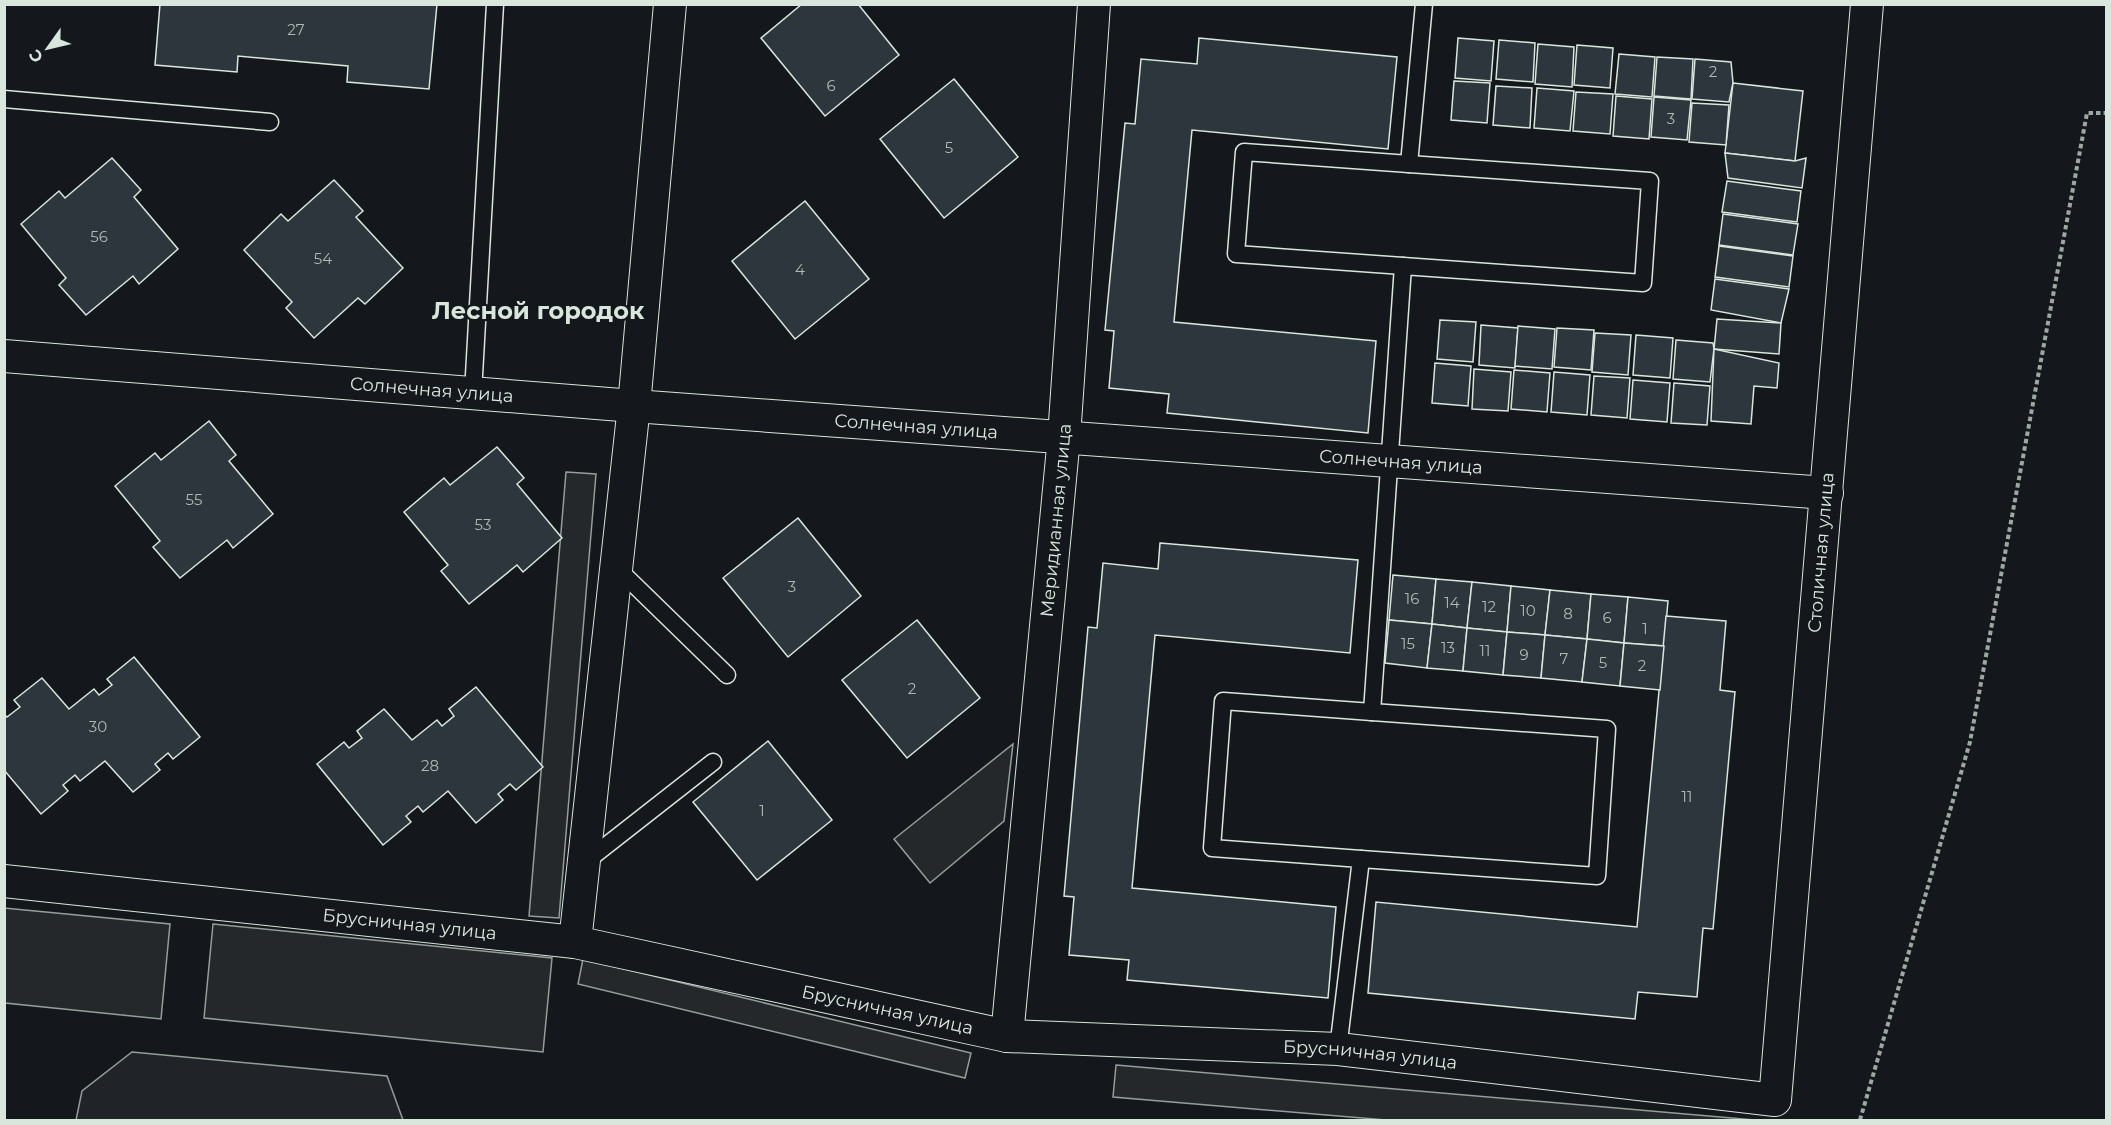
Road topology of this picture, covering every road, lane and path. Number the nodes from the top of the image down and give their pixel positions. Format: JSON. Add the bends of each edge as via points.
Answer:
{"nodes":[{"id":1,"x":495,"y":4,"type":"edge"},
{"id":2,"x":670,"y":4,"type":"edge"},
{"id":3,"x":1094,"y":4,"type":"edge"},
{"id":4,"x":1424,"y":4,"type":"edge"},
{"id":5,"x":1867,"y":4,"type":"edge"},
{"id":6,"x":4,"y":99,"type":"edge"},
{"id":7,"x":2106,"y":113,"type":"edge"},
{"id":8,"x":270,"y":122,"type":"dead end"},
{"id":9,"x":1409,"y":164,"type":"junction"},
{"id":10,"x":1403,"y":266,"type":"junction"},
{"id":11,"x":4,"y":356,"type":"edge"},
{"id":12,"x":473,"y":393,"type":"junction"},
{"id":13,"x":634,"y":406,"type":"junction"},
{"id":14,"x":1064,"y":437,"type":"junction"},
{"id":15,"x":1389,"y":461,"type":"junction"},
{"id":16,"x":1827,"y":493,"type":"junction"},
{"id":17,"x":616,"y":567,"type":"junction"},
{"id":18,"x":727,"y":675,"type":"dead end"},
{"id":19,"x":1372,"y":712,"type":"junction"},
{"id":20,"x":713,"y":762,"type":"dead end"},
{"id":21,"x":1361,"y":859,"type":"junction"},
{"id":22,"x":584,"y":863,"type":"junction"},
{"id":23,"x":4,"y":881,"type":"edge"},
{"id":24,"x":575,"y":942,"type":"junction"},
{"id":25,"x":1007,"y":1036,"type":"junction"},
{"id":26,"x":1338,"y":1048,"type":"junction"},
{"id":27,"x":1775,"y":1100,"type":"joint"},
{"id":28,"x":1860,"y":1120,"type":"edge"}],
"edges":[{"from":1,"to":12,"type":"lane"},
{"from":2,"to":13,"type":"street"},
{"from":3,"to":14,"type":"street","name":"Меридианная улица"},
{"from":4,"to":9,"type":"lane"},
{"from":5,"to":16,"type":"street","name":"Столичная улица"},
{"from":6,"to":8,"type":"lane"},
{"from":7,"to":28,"type":"path","via":[[2088,114],[1970,742]]},
{"from":9,"to":10,"type":"lane","via":[[1244,152],[1236,254]]},
{"from":9,"to":10,"type":"lane","via":[[1650,181],[1643,283]]},
{"from":10,"to":15,"type":"lane"},
{"from":11,"to":12,"type":"street","name":"Солнечная улица"},
{"from":12,"to":13,"type":"street","name":"Солнечная улица"},
{"from":13,"to":14,"type":"street","name":"Солнечная улица"},
{"from":13,"to":17,"type":"street"},
{"from":14,"to":15,"type":"street","name":"Солнечная улица"},
{"from":14,"to":25,"type":"street","name":"Меридианная улица"},
{"from":15,"to":16,"type":"street","name":"Солнечная улица"},
{"from":15,"to":19,"type":"lane"},
{"from":16,"to":27,"type":"street","name":"Столичная улица"},
{"from":17,"to":18,"type":"lane"},
{"from":17,"to":22,"type":"street"},
{"from":19,"to":21,"type":"lane","via":[[1223,701],[1212,848]]},
{"from":19,"to":21,"type":"lane","via":[[1607,729],[1604,774],[1596,876]]},
{"from":20,"to":22,"type":"lane"},
{"from":21,"to":26,"type":"lane"},
{"from":22,"to":24,"type":"street"},
{"from":23,"to":24,"type":"street","name":"Брусничная улица"},
{"from":24,"to":25,"type":"street","name":"Брусничная улица"},
{"from":25,"to":26,"type":"street","name":"Брусничная улица"},
{"from":26,"to":27,"type":"street","name":"Брусничная улица"}]}
